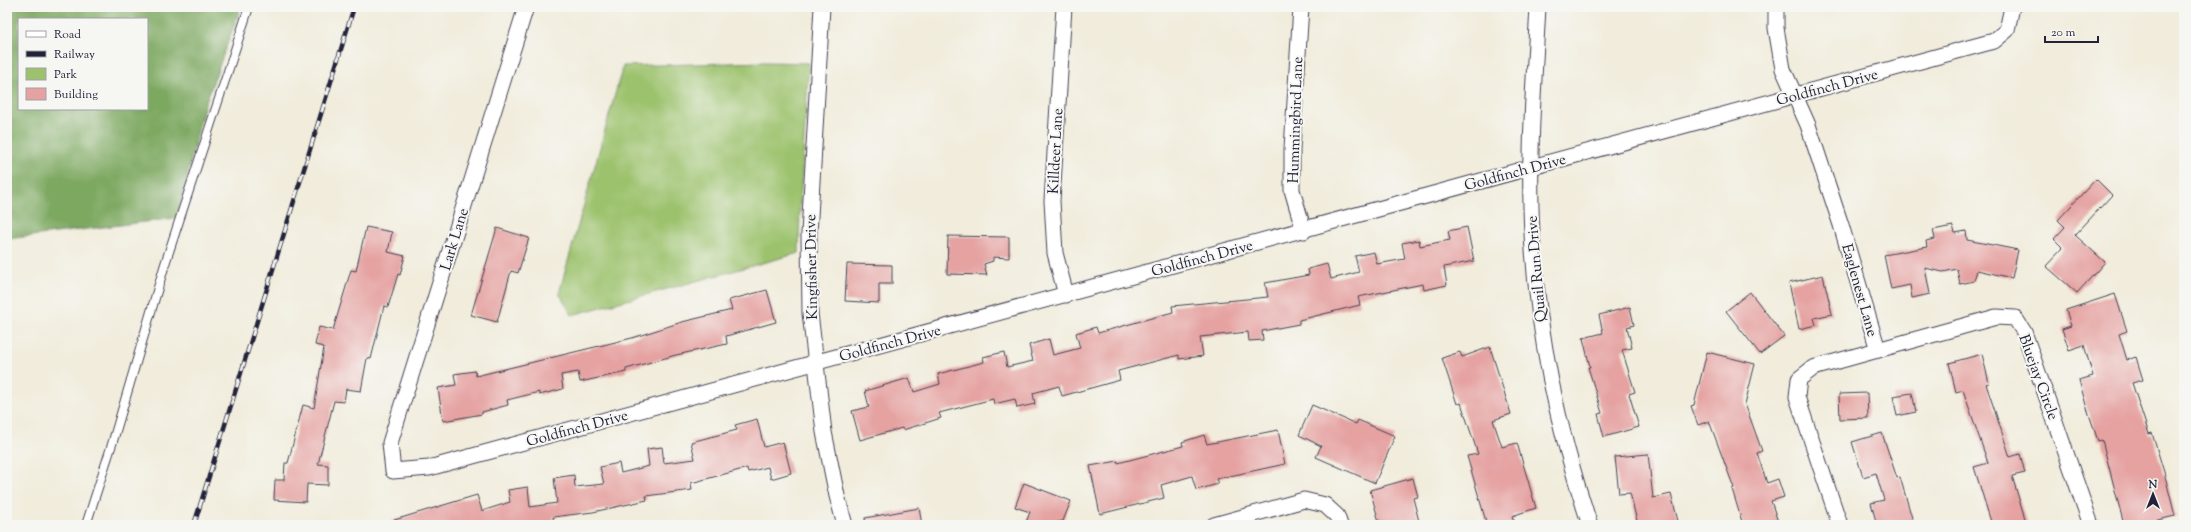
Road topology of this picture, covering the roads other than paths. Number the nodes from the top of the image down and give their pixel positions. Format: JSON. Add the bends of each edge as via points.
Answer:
{"nodes":[{"id":1,"x":249,"y":7,"type":"edge"},
{"id":2,"x":526,"y":7,"type":"edge"},
{"id":3,"x":822,"y":7,"type":"edge"},
{"id":4,"x":1064,"y":7,"type":"edge"},
{"id":5,"x":1301,"y":7,"type":"edge"},
{"id":6,"x":1538,"y":7,"type":"edge"},
{"id":7,"x":1776,"y":7,"type":"edge"},
{"id":8,"x":2012,"y":7,"type":"edge"},
{"id":9,"x":1794,"y":97,"type":"junction"},
{"id":10,"x":1530,"y":168,"type":"junction"},
{"id":11,"x":1304,"y":231,"type":"junction"},
{"id":12,"x":1066,"y":295,"type":"junction"},
{"id":13,"x":1878,"y":350,"type":"junction"},
{"id":14,"x":815,"y":363,"type":"junction"},
{"id":15,"x":393,"y":471,"type":"joint"},
{"id":16,"x":86,"y":525,"type":"edge"},
{"id":17,"x":845,"y":525,"type":"edge"},
{"id":18,"x":1214,"y":525,"type":"edge"},
{"id":19,"x":1340,"y":525,"type":"edge"},
{"id":20,"x":1590,"y":525,"type":"edge"},
{"id":21,"x":1840,"y":525,"type":"edge"},
{"id":22,"x":2090,"y":525,"type":"edge"}],
"edges":[{"from":1,"to":16,"type":"lane","via":[[165,264]]},
{"from":2,"to":15,"type":"street","name":"Lark Lane","via":[[390,443]]},
{"from":3,"to":14,"type":"street","name":"Kingfisher Drive","via":[[809,234],[810,313]]},
{"from":4,"to":12,"type":"street","name":"Killdeer Lane","via":[[1052,201],[1056,252]]},
{"from":5,"to":11,"type":"street","name":"Hummingbird Lane","via":[[1292,149],[1292,190]]},
{"from":6,"to":10,"type":"street","name":"Quail Run Drive"},
{"from":7,"to":9,"type":"street","name":"Eaglenest Lane","via":[[1776,28],[1783,69]]},
{"from":8,"to":9,"type":"street","name":"Goldfinch Drive","via":[[2007,30],[1994,41]]},
{"from":9,"to":10,"type":"street","name":"Goldfinch Drive"},
{"from":9,"to":13,"type":"street","name":"Eaglenest Lane","via":[[1808,125],[1830,189]]},
{"from":10,"to":11,"type":"street","name":"Goldfinch Drive"},
{"from":10,"to":20,"type":"street","name":"Quail Run Drive","via":[[1532,234],[1540,322],[1553,397]]},
{"from":11,"to":12,"type":"street","name":"Goldfinch Drive"},
{"from":12,"to":14,"type":"street","name":"Goldfinch Drive"},
{"from":13,"to":21,"type":"street","name":"Eaglenest Lane","via":[[1813,368],[1799,379],[1797,397]]},
{"from":13,"to":22,"type":"street","name":"Bluejay Circle","via":[[1996,317],[2015,318],[2024,332]]},
{"from":14,"to":15,"type":"street","name":"Goldfinch Drive","via":[[429,468]]},
{"from":14,"to":17,"type":"street","name":"Kingfisher Drive","via":[[824,432]]},
{"from":18,"to":19,"type":"street","via":[[1304,500],[1325,505],[1337,516]]}]}
